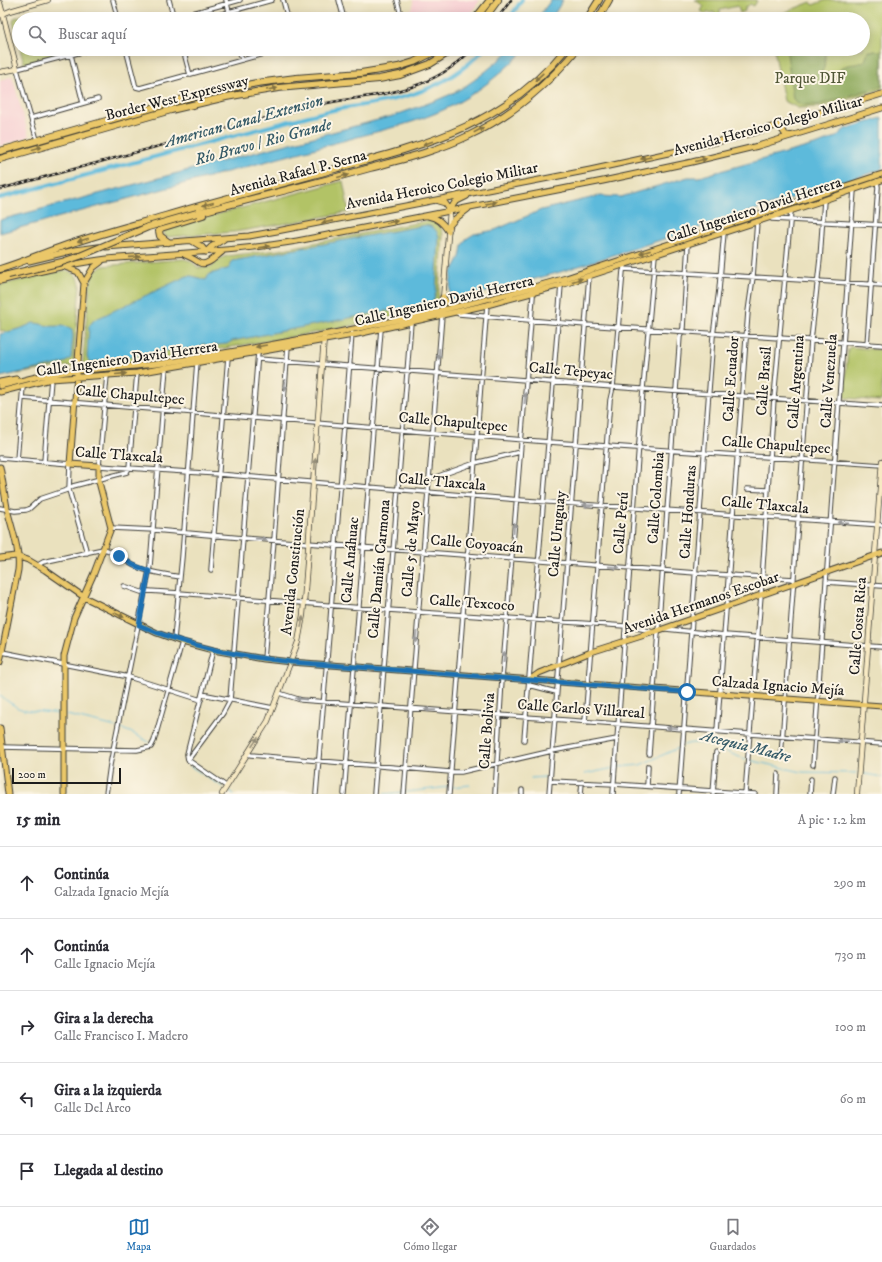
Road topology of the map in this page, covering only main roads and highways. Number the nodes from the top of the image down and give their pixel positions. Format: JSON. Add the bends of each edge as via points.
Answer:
{"nodes":[{"id":1,"x":490,"y":0,"type":"edge"},
{"id":2,"x":498,"y":0,"type":"edge"},
{"id":3,"x":599,"y":0,"type":"edge"},
{"id":4,"x":609,"y":0,"type":"edge"},
{"id":5,"x":481,"y":12,"type":"edge"},
{"id":6,"x":489,"y":12,"type":"edge"},
{"id":7,"x":592,"y":12,"type":"edge"},
{"id":8,"x":602,"y":12,"type":"edge"},
{"id":9,"x":426,"y":56,"type":"edge"},
{"id":10,"x":443,"y":56,"type":"edge"},
{"id":11,"x":559,"y":56,"type":"edge"},
{"id":12,"x":571,"y":56,"type":"edge"},
{"id":13,"x":882,"y":94,"type":"edge"},
{"id":14,"x":880,"y":109,"type":"edge"},
{"id":15,"x":779,"y":125,"type":"junction"},
{"id":16,"x":791,"y":136,"type":"junction"},
{"id":17,"x":0,"y":151,"type":"edge"},
{"id":18,"x":0,"y":159,"type":"edge"},
{"id":19,"x":882,"y":174,"type":"edge"},
{"id":20,"x":880,"y":180,"type":"edge"},
{"id":21,"x":473,"y":192,"type":"junction"},
{"id":22,"x":260,"y":197,"type":"junction"},
{"id":23,"x":434,"y":200,"type":"junction"},
{"id":24,"x":473,"y":206,"type":"junction"},
{"id":25,"x":450,"y":210,"type":"junction"},
{"id":26,"x":426,"y":215,"type":"junction"},
{"id":27,"x":226,"y":238,"type":"junction"},
{"id":28,"x":191,"y":240,"type":"junction"},
{"id":29,"x":168,"y":242,"type":"junction"},
{"id":30,"x":225,"y":251,"type":"junction"},
{"id":31,"x":206,"y":252,"type":"junction"},
{"id":32,"x":184,"y":254,"type":"junction"},
{"id":33,"x":106,"y":259,"type":"junction"},
{"id":34,"x":10,"y":266,"type":"junction"},
{"id":35,"x":62,"y":266,"type":"junction"},
{"id":36,"x":0,"y":269,"type":"edge"},
{"id":37,"x":0,"y":277,"type":"edge"},
{"id":38,"x":0,"y":281,"type":"edge"},
{"id":39,"x":84,"y":283,"type":"junction"},
{"id":40,"x":532,"y":290,"type":"junction"},
{"id":41,"x":443,"y":297,"type":"road end"},
{"id":42,"x":454,"y":309,"type":"junction"},
{"id":43,"x":442,"y":312,"type":"junction"},
{"id":44,"x":352,"y":332,"type":"junction"},
{"id":45,"x":324,"y":337,"type":"junction"},
{"id":46,"x":197,"y":359,"type":"junction"},
{"id":47,"x":78,"y":374,"type":"junction"},
{"id":48,"x":34,"y":377,"type":"junction"},
{"id":49,"x":0,"y":382,"type":"edge"},
{"id":50,"x":15,"y":383,"type":"junction"},
{"id":51,"x":0,"y":386,"type":"edge"},
{"id":52,"x":23,"y":386,"type":"junction"},
{"id":53,"x":0,"y":392,"type":"edge"},
{"id":54,"x":0,"y":467,"type":"edge"},
{"id":55,"x":882,"y":553,"type":"edge"},
{"id":56,"x":18,"y":556,"type":"junction"},
{"id":57,"x":0,"y":558,"type":"edge"},
{"id":58,"x":84,"y":598,"type":"junction"},
{"id":59,"x":0,"y":662,"type":"edge"},
{"id":60,"x":529,"y":682,"type":"junction"},
{"id":61,"x":882,"y":706,"type":"edge"},
{"id":62,"x":0,"y":728,"type":"edge"},
{"id":63,"x":8,"y":794,"type":"edge"},
{"id":64,"x":64,"y":794,"type":"edge"}],
"edges":[{"from":1,"to":5,"type":"highway"},
{"from":2,"to":6,"type":"highway"},
{"from":3,"to":7,"type":"highway"},
{"from":4,"to":8,"type":"highway"},
{"from":9,"to":17,"type":"highway","via":[[398,67],[257,83],[212,92]]},
{"from":18,"to":10,"type":"highway","name":"Border West Expressway","one_way":true,"via":[[226,97],[278,88],[379,79],[400,75],[430,64]]},
{"from":11,"to":34,"type":"highway","name":"Avenida Rafael P. Serna","one_way":true,"via":[[533,83],[505,105],[471,125],[439,139],[165,215],[63,246]]},
{"from":22,"to":12,"type":"highway","name":"Avenida Rafael P. Serna","one_way":true,"via":[[414,156],[469,136],[535,93]]},
{"from":13,"to":15,"type":"main road","name":"Avenida Heroico Colegio Militar"},
{"from":14,"to":16,"type":"main road","name":"Avenida Heroico Colegio Militar"},
{"from":15,"to":16,"type":"main road","via":[[785,134]]},
{"from":15,"to":21,"type":"main road","name":"Avenida Heroico Colegio Militar","one_way":true,"via":[[665,154]]},
{"from":24,"to":16,"type":"main road","name":"Avenida Heroico Colegio Militar","one_way":true,"via":[[677,166]]},
{"from":19,"to":40,"type":"main road","name":"Calle Ingeniero David Herrera","one_way":true},
{"from":40,"to":20,"type":"main road","name":"Calle Ingeniero David Herrera","one_way":true,"via":[[561,285],[624,267]]},
{"from":21,"to":23,"type":"main road","name":"Avenida Heroico Colegio Militar"},
{"from":21,"to":25,"type":"main road","via":[[455,202]]},
{"from":22,"to":29,"type":"highway","via":[[246,204],[164,226],[160,229],[160,234]]},
{"from":22,"to":37,"type":"highway","name":"Avenida Rafael P. Serna","bridge":true,"via":[[148,227],[80,256]]},
{"from":23,"to":25,"type":"main road","via":[[445,203]]},
{"from":23,"to":27,"type":"main road","name":"Avenida Heroico Colegio Militar","one_way":true,"via":[[277,232]]},
{"from":24,"to":25,"type":"main road","name":"Avenida Heroico Colegio Militar"},
{"from":24,"to":26,"type":"main road","via":[[455,218],[448,229],[438,219]]},
{"from":25,"to":26,"type":"main road","name":"Avenida Heroico Colegio Militar"},
{"from":30,"to":26,"type":"main road","name":"Avenida Heroico Colegio Militar","one_way":true,"via":[[270,246]]},
{"from":27,"to":28,"type":"main road","name":"Avenida Heroico Colegio Militar"},
{"from":27,"to":31,"type":"main road","via":[[211,246]]},
{"from":28,"to":29,"type":"main road","name":"Avenida Heroico Colegio Militar"},
{"from":28,"to":31,"type":"main road"},
{"from":29,"to":34,"type":"main road","name":"Avenida Heroico Colegio Militar","via":[[88,248]]},
{"from":30,"to":31,"type":"main road","name":"Avenida Heroico Colegio Militar"},
{"from":30,"to":32,"type":"main road","via":[[208,264],[200,264],[191,256]]},
{"from":31,"to":32,"type":"main road","name":"Avenida Heroico Colegio Militar"},
{"from":33,"to":32,"type":"main road","name":"Avenida Heroico Colegio Militar","one_way":true},
{"from":33,"to":35,"type":"main road","name":"Avenida Heroico Colegio Militar"},
{"from":33,"to":39,"type":"main road","via":[[96,264]]},
{"from":34,"to":36,"type":"highway","name":"Avenida Heroico Colegio Militar"},
{"from":35,"to":38,"type":"main road","name":"Avenida Heroico Colegio Militar"},
{"from":35,"to":39,"type":"main road","via":[[78,272]]},
{"from":39,"to":47,"type":"main road"},
{"from":40,"to":42,"type":"main road","name":"Calle Ingeniero David Herrera"},
{"from":40,"to":42,"type":"main road","name":"Calle Ingeniero David Herrera","via":[[487,305]]},
{"from":41,"to":42,"type":"main road"},
{"from":42,"to":43,"type":"main road","name":"Calle Ingeniero David Herrera"},
{"from":43,"to":44,"type":"main road","name":"Calle Ingeniero David Herrera"},
{"from":43,"to":44,"type":"main road","name":"Calle Ingeniero David Herrera","via":[[411,322]]},
{"from":44,"to":45,"type":"main road","name":"Calle Ingeniero David Herrera"},
{"from":45,"to":46,"type":"main road","name":"Calle Ingeniero David Herrera","one_way":true},
{"from":45,"to":46,"type":"main road","name":"Calle Ingeniero David Herrera","via":[[258,352]]},
{"from":46,"to":47,"type":"main road","name":"Calle Ingeniero David Herrera"},
{"from":47,"to":46,"type":"main road","name":"Calle Ingeniero David Herrera","one_way":true,"via":[[137,372]]},
{"from":47,"to":48,"type":"main road","name":"Calle Ingeniero David Herrera"},
{"from":47,"to":52,"type":"main road","name":"Calle Ingeniero David Herrera"},
{"from":47,"to":58,"type":"main road","name":"Calle Tlaxcala","via":[[70,464],[99,466],[99,479],[111,528]]},
{"from":48,"to":49,"type":"main road"},
{"from":48,"to":50,"type":"main road","name":"Calle Ingeniero David Herrera"},
{"from":50,"to":51,"type":"main road","name":"Calle Ingeniero David Herrera"},
{"from":50,"to":52,"type":"main road","via":[[21,383]]},
{"from":52,"to":53,"type":"main road","name":"Calle Ingeniero David Herrera"},
{"from":54,"to":56,"type":"main road"},
{"from":55,"to":60,"type":"main road","name":"Avenida Hermanos Escobar","via":[[827,573],[794,581],[665,629],[591,652],[539,673]]},
{"from":56,"to":57,"type":"main road"},
{"from":56,"to":58,"type":"main road","name":"Calzada Ignacio Mejía","via":[[38,565]]},
{"from":56,"to":59,"type":"main road","via":[[18,570]]},
{"from":58,"to":60,"type":"main road","name":"Calzada Ignacio Mejía","one_way":true,"via":[[139,625],[182,642],[234,654],[291,662]]},
{"from":58,"to":64,"type":"main road","via":[[74,618],[64,656]]},
{"from":60,"to":61,"type":"main road","name":"Calzada Ignacio Mejía"},
{"from":62,"to":63,"type":"main road"}]}
